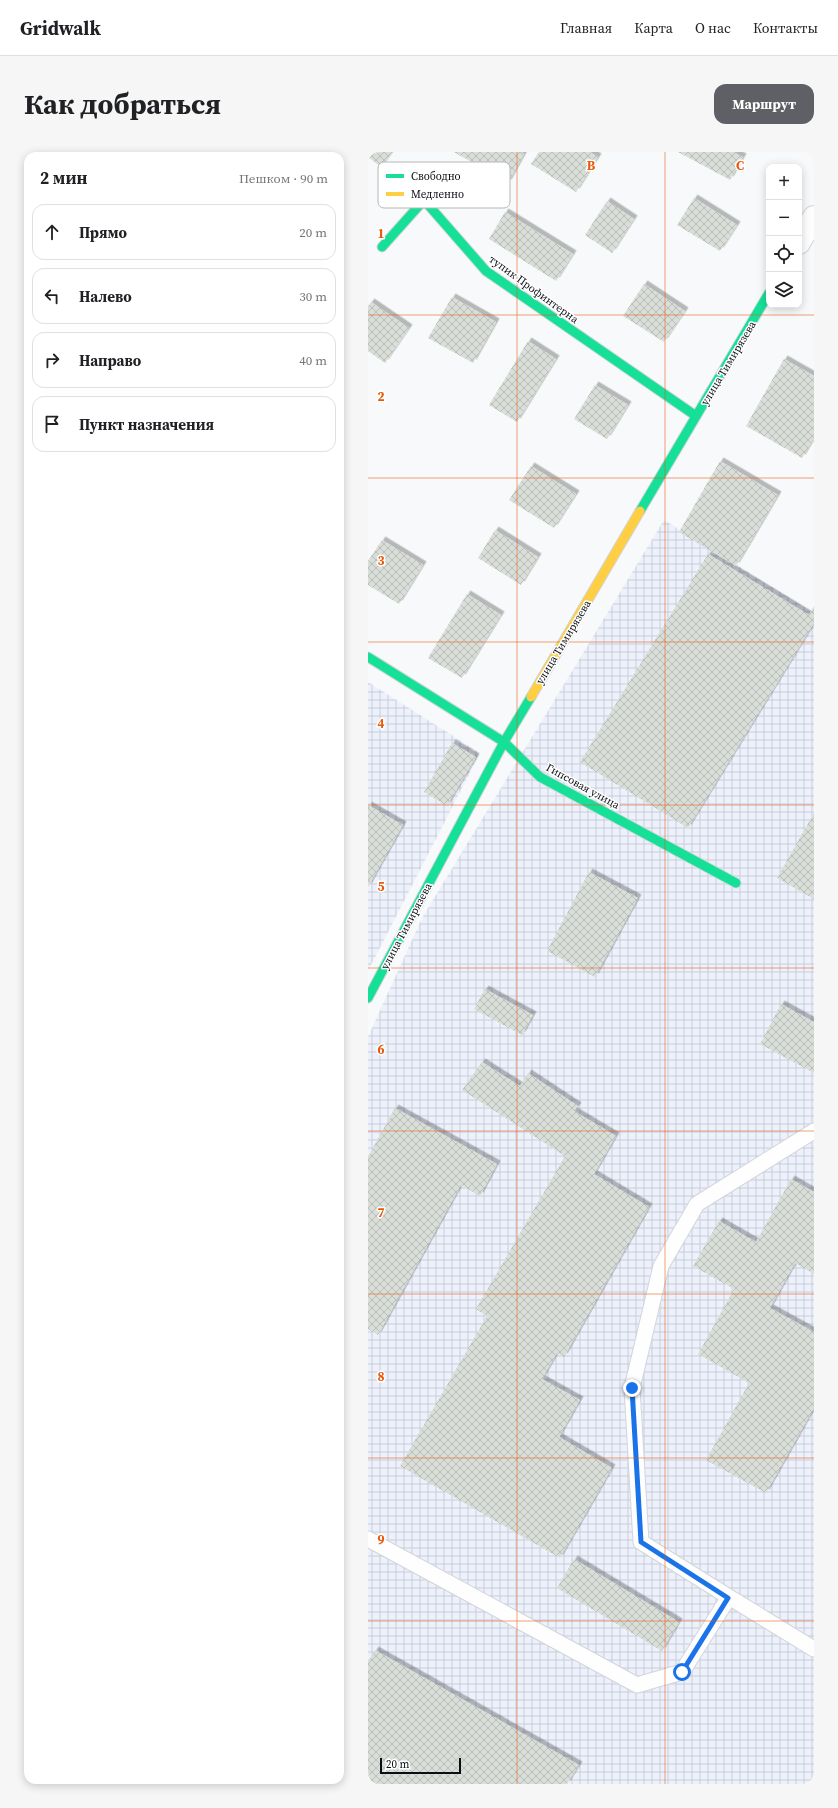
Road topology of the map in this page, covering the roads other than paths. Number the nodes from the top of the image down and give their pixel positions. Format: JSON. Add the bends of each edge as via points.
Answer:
{"nodes":[{"id":1,"x":417,"y":208,"type":"edge"},
{"id":2,"x":431,"y":208,"type":"edge"},
{"id":3,"x":814,"y":217,"type":"edge"},
{"id":4,"x":802,"y":237,"type":"edge"},
{"id":5,"x":382,"y":247,"type":"dead end"},
{"id":6,"x":766,"y":298,"type":"edge"},
{"id":7,"x":696,"y":416,"type":"junction"},
{"id":8,"x":368,"y":657,"type":"edge"},
{"id":9,"x":504,"y":742,"type":"junction"},
{"id":10,"x":736,"y":883,"type":"dead end"},
{"id":11,"x":368,"y":998,"type":"edge"},
{"id":12,"x":814,"y":1131,"type":"edge"},
{"id":13,"x":368,"y":1539,"type":"edge"},
{"id":14,"x":728,"y":1598,"type":"junction"},
{"id":15,"x":814,"y":1649,"type":"edge"}],
"edges":[{"from":1,"to":5,"type":"street","name":"тупик Профинтерна"},
{"from":2,"to":7,"type":"street","name":"тупик Профинтерна","via":[[486,271]]},
{"from":3,"to":4,"type":"street"},
{"from":6,"to":7,"type":"street","name":"улица Тимирязева"},
{"from":7,"to":9,"type":"street","name":"улица Тимирязева"},
{"from":8,"to":9,"type":"street","name":"Гипсовая улица"},
{"from":9,"to":10,"type":"street","name":"Гипсовая улица","via":[[540,777]]},
{"from":9,"to":11,"type":"street","name":"улица Тимирязева"},
{"from":12,"to":14,"type":"lane","via":[[698,1204],[661,1266],[632,1388],[641,1542]]},
{"from":13,"to":14,"type":"lane","via":[[637,1685],[682,1672]]},
{"from":14,"to":15,"type":"lane"}]}
